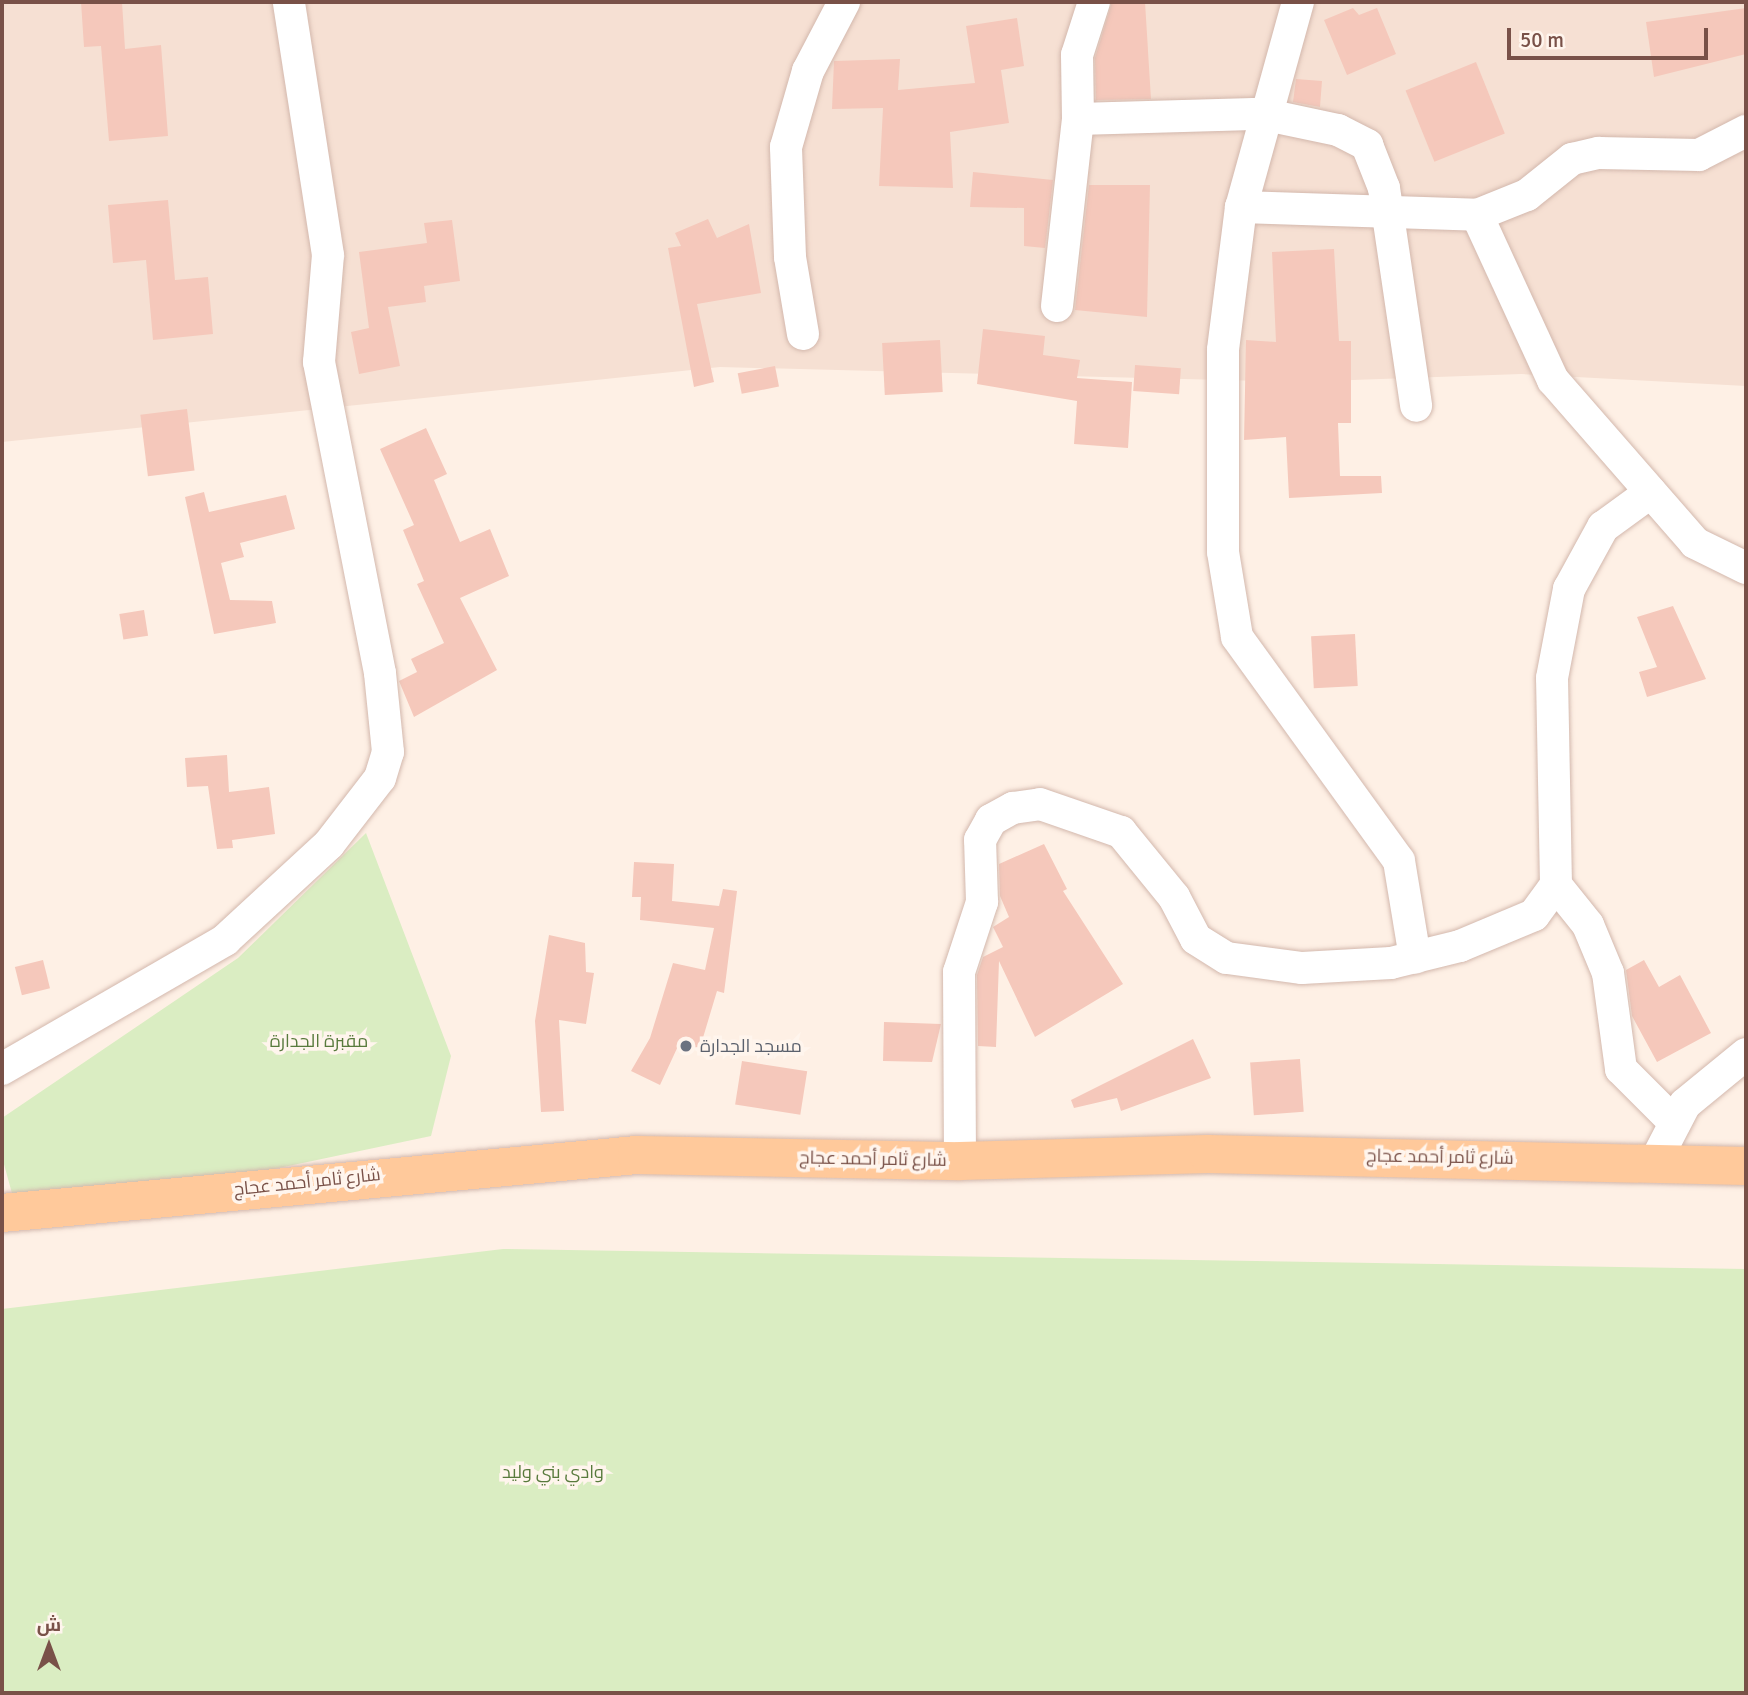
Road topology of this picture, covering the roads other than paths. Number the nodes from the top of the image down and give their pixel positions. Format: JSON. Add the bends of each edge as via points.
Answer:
{"nodes":[{"id":1,"x":289,"y":2,"type":"edge"},
{"id":2,"x":844,"y":2,"type":"edge"},
{"id":3,"x":1094,"y":2,"type":"edge"},
{"id":4,"x":1298,"y":2,"type":"edge"},
{"id":5,"x":1262,"y":114,"type":"junction"},
{"id":6,"x":1078,"y":119,"type":"junction"},
{"id":7,"x":1746,"y":131,"type":"edge"},
{"id":8,"x":1241,"y":207,"type":"junction"},
{"id":9,"x":1388,"y":214,"type":"junction"},
{"id":10,"x":1477,"y":215,"type":"junction"},
{"id":11,"x":1057,"y":306,"type":"dead end"},
{"id":12,"x":803,"y":334,"type":"dead end"},
{"id":13,"x":1416,"y":406,"type":"dead end"},
{"id":14,"x":1651,"y":492,"type":"junction"},
{"id":15,"x":1746,"y":568,"type":"edge"},
{"id":16,"x":1556,"y":885,"type":"junction"},
{"id":17,"x":1415,"y":958,"type":"junction"},
{"id":18,"x":1746,"y":1054,"type":"edge"},
{"id":19,"x":2,"y":1069,"type":"edge"},
{"id":20,"x":1675,"y":1123,"type":"junction"},
{"id":21,"x":1656,"y":1160,"type":"junction"},
{"id":22,"x":960,"y":1161,"type":"junction"},
{"id":23,"x":1746,"y":1166,"type":"edge"},
{"id":24,"x":2,"y":1213,"type":"edge"}],
"edges":[{"from":1,"to":19,"type":"street","via":[[328,255],[319,362],[380,673],[388,752],[380,778],[329,845],[225,940]]},
{"from":2,"to":12,"type":"street","via":[[808,71],[786,148],[790,257]]},
{"from":3,"to":6,"type":"street","via":[[1077,55]]},
{"from":4,"to":5,"type":"street"},
{"from":5,"to":6,"type":"street"},
{"from":5,"to":8,"type":"street"},
{"from":5,"to":9,"type":"street","via":[[1338,130],[1367,145]]},
{"from":6,"to":11,"type":"street"},
{"from":7,"to":10,"type":"street","via":[[1699,155],[1599,153],[1572,159],[1527,195]]},
{"from":8,"to":9,"type":"street"},
{"from":8,"to":17,"type":"street","via":[[1223,350],[1223,552],[1237,637],[1399,861],[1412,910]]},
{"from":9,"to":10,"type":"street"},
{"from":9,"to":13,"type":"street"},
{"from":10,"to":14,"type":"street","via":[[1553,380]]},
{"from":14,"to":15,"type":"street","via":[[1695,543]]},
{"from":14,"to":16,"type":"street","via":[[1603,527],[1569,589],[1552,678]]},
{"from":16,"to":17,"type":"street","via":[[1534,915]]},
{"from":16,"to":20,"type":"street","via":[[1588,925],[1608,973],[1621,1069]]},
{"from":17,"to":22,"type":"street","via":[[1302,968],[1227,958],[1196,939],[1174,897],[1121,832],[1062,807],[1013,808],[991,820],[979,840],[982,902],[959,972]]},
{"from":18,"to":20,"type":"street","via":[[1685,1104]]},
{"from":20,"to":21,"type":"street"},
{"from":21,"to":22,"type":"main road","name":"شارع ثامر أحمد عجاج","via":[[1208,1154]]},
{"from":21,"to":23,"type":"main road","name":"شارع ثامر أحمد عجاج"},
{"from":22,"to":24,"type":"main road","name":"شارع ثامر أحمد عجاج","via":[[636,1155]]}]}
